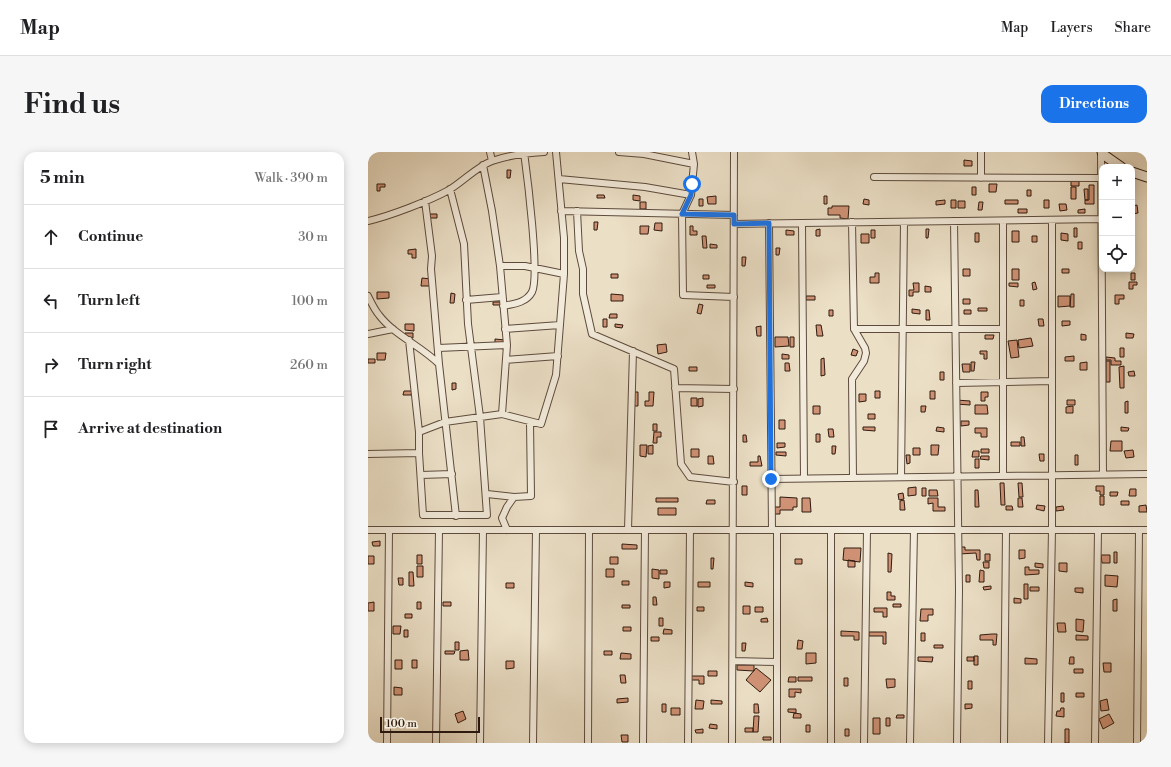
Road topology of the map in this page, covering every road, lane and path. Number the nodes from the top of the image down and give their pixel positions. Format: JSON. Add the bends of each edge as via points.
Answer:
{"nodes":[{"id":1,"x":490,"y":152,"type":"edge"},
{"id":2,"x":544,"y":152,"type":"edge"},
{"id":3,"x":556,"y":152,"type":"edge"},
{"id":4,"x":619,"y":152,"type":"edge"},
{"id":5,"x":692,"y":152,"type":"edge"},
{"id":6,"x":734,"y":152,"type":"edge"},
{"id":7,"x":981,"y":152,"type":"edge"},
{"id":8,"x":1101,"y":152,"type":"edge"},
{"id":9,"x":524,"y":153,"type":"edge"},
{"id":10,"x":492,"y":161,"type":"junction"},
{"id":11,"x":694,"y":164,"type":"junction"},
{"id":12,"x":1101,"y":164,"type":"edge"},
{"id":13,"x":1117,"y":164,"type":"edge"},
{"id":14,"x":483,"y":165,"type":"junction"},
{"id":15,"x":1135,"y":173,"type":"edge"},
{"id":16,"x":874,"y":177,"type":"dead end"},
{"id":17,"x":1147,"y":177,"type":"edge"},
{"id":18,"x":980,"y":178,"type":"junction"},
{"id":19,"x":1099,"y":178,"type":"edge"},
{"id":20,"x":559,"y":179,"type":"junction"},
{"id":21,"x":450,"y":190,"type":"junction"},
{"id":22,"x":691,"y":195,"type":"junction"},
{"id":23,"x":425,"y":201,"type":"junction"},
{"id":24,"x":561,"y":211,"type":"junction"},
{"id":25,"x":577,"y":211,"type":"junction"},
{"id":26,"x":682,"y":214,"type":"junction"},
{"id":27,"x":734,"y":215,"type":"junction"},
{"id":28,"x":1099,"y":219,"type":"edge"},
{"id":29,"x":1003,"y":220,"type":"junction"},
{"id":30,"x":1052,"y":220,"type":"junction"},
{"id":31,"x":368,"y":221,"type":"edge"},
{"id":32,"x":954,"y":221,"type":"junction"},
{"id":33,"x":852,"y":222,"type":"junction"},
{"id":34,"x":904,"y":222,"type":"junction"},
{"id":35,"x":769,"y":223,"type":"junction"},
{"id":36,"x":802,"y":223,"type":"junction"},
{"id":37,"x":734,"y":224,"type":"junction"},
{"id":38,"x":1101,"y":236,"type":"edge"},
{"id":39,"x":500,"y":266,"type":"junction"},
{"id":40,"x":534,"y":268,"type":"junction"},
{"id":41,"x":564,"y":274,"type":"junction"},
{"id":42,"x":368,"y":296,"type":"edge"},
{"id":43,"x":502,"y":297,"type":"junction"},
{"id":44,"x":734,"y":297,"type":"junction"},
{"id":45,"x":466,"y":300,"type":"junction"},
{"id":46,"x":503,"y":306,"type":"junction"},
{"id":47,"x":560,"y":324,"type":"junction"},
{"id":48,"x":393,"y":329,"type":"junction"},
{"id":49,"x":505,"y":329,"type":"junction"},
{"id":50,"x":854,"y":329,"type":"junction"},
{"id":51,"x":902,"y":329,"type":"junction"},
{"id":52,"x":955,"y":329,"type":"junction"},
{"id":53,"x":1003,"y":329,"type":"junction"},
{"id":54,"x":368,"y":334,"type":"edge"},
{"id":55,"x":409,"y":340,"type":"junction"},
{"id":56,"x":507,"y":345,"type":"junction"},
{"id":57,"x":438,"y":348,"type":"junction"},
{"id":58,"x":470,"y":348,"type":"junction"},
{"id":59,"x":633,"y":351,"type":"junction"},
{"id":60,"x":558,"y":356,"type":"junction"},
{"id":61,"x":506,"y":360,"type":"junction"},
{"id":62,"x":439,"y":364,"type":"junction"},
{"id":63,"x":1052,"y":381,"type":"junction"},
{"id":64,"x":1003,"y":382,"type":"junction"},
{"id":65,"x":956,"y":383,"type":"junction"},
{"id":66,"x":676,"y":388,"type":"junction"},
{"id":67,"x":734,"y":389,"type":"junction"},
{"id":68,"x":502,"y":414,"type":"junction"},
{"id":69,"x":480,"y":417,"type":"junction"},
{"id":70,"x":445,"y":422,"type":"junction"},
{"id":71,"x":530,"y":422,"type":"junction"},
{"id":72,"x":419,"y":432,"type":"junction"},
{"id":73,"x":419,"y":453,"type":"junction"},
{"id":74,"x":368,"y":454,"type":"edge"},
{"id":75,"x":452,"y":474,"type":"junction"},
{"id":76,"x":1103,"y":474,"type":"junction"},
{"id":77,"x":1147,"y":474,"type":"edge"},
{"id":78,"x":1052,"y":475,"type":"junction"},
{"id":79,"x":421,"y":476,"type":"junction"},
{"id":80,"x":957,"y":476,"type":"junction"},
{"id":81,"x":1003,"y":476,"type":"junction"},
{"id":82,"x":901,"y":477,"type":"junction"},
{"id":83,"x":804,"y":478,"type":"junction"},
{"id":84,"x":853,"y":478,"type":"junction"},
{"id":85,"x":771,"y":479,"type":"junction"},
{"id":86,"x":734,"y":482,"type":"junction"},
{"id":87,"x":487,"y":494,"type":"junction"},
{"id":88,"x":514,"y":497,"type":"junction"},
{"id":89,"x":456,"y":516,"type":"junction"},
{"id":90,"x":368,"y":530,"type":"edge"},
{"id":91,"x":389,"y":530,"type":"junction"},
{"id":92,"x":439,"y":530,"type":"junction"},
{"id":93,"x":483,"y":530,"type":"junction"},
{"id":94,"x":507,"y":530,"type":"junction"},
{"id":95,"x":536,"y":530,"type":"junction"},
{"id":96,"x":589,"y":530,"type":"junction"},
{"id":97,"x":628,"y":530,"type":"junction"},
{"id":98,"x":645,"y":530,"type":"junction"},
{"id":99,"x":690,"y":530,"type":"junction"},
{"id":100,"x":734,"y":530,"type":"junction"},
{"id":101,"x":774,"y":530,"type":"junction"},
{"id":102,"x":831,"y":530,"type":"junction"},
{"id":103,"x":867,"y":530,"type":"junction"},
{"id":104,"x":914,"y":530,"type":"junction"},
{"id":105,"x":958,"y":530,"type":"junction"},
{"id":106,"x":1006,"y":530,"type":"junction"},
{"id":107,"x":1052,"y":530,"type":"junction"},
{"id":108,"x":1098,"y":530,"type":"junction"},
{"id":109,"x":1139,"y":530,"type":"junction"},
{"id":110,"x":1147,"y":530,"type":"edge"},
{"id":111,"x":733,"y":661,"type":"junction"},
{"id":112,"x":777,"y":662,"type":"junction"},
{"id":113,"x":388,"y":743,"type":"edge"},
{"id":114,"x":436,"y":743,"type":"edge"},
{"id":115,"x":480,"y":743,"type":"edge"},
{"id":116,"x":533,"y":743,"type":"edge"},
{"id":117,"x":588,"y":743,"type":"edge"},
{"id":118,"x":643,"y":743,"type":"edge"},
{"id":119,"x":688,"y":743,"type":"edge"},
{"id":120,"x":732,"y":743,"type":"edge"},
{"id":121,"x":777,"y":743,"type":"edge"},
{"id":122,"x":830,"y":743,"type":"edge"},
{"id":123,"x":864,"y":743,"type":"edge"},
{"id":124,"x":910,"y":743,"type":"edge"},
{"id":125,"x":957,"y":743,"type":"edge"},
{"id":126,"x":1004,"y":743,"type":"edge"},
{"id":127,"x":1048,"y":743,"type":"edge"},
{"id":128,"x":1095,"y":743,"type":"edge"},
{"id":129,"x":1137,"y":743,"type":"edge"}],
"edges":[{"from":1,"to":10,"type":"street"},
{"from":2,"to":9,"type":"street"},
{"from":3,"to":20,"type":"street"},
{"from":4,"to":11,"type":"street"},
{"from":5,"to":11,"type":"street"},
{"from":6,"to":27,"type":"street"},
{"from":7,"to":18,"type":"street"},
{"from":8,"to":12,"type":"street"},
{"from":8,"to":13,"type":"street"},
{"from":9,"to":10,"type":"street"},
{"from":9,"to":40,"type":"street"},
{"from":10,"to":14,"type":"street"},
{"from":11,"to":22,"type":"street"},
{"from":14,"to":21,"type":"street"},
{"from":14,"to":39,"type":"street"},
{"from":15,"to":17,"type":"street"},
{"from":16,"to":18,"type":"street"},
{"from":18,"to":19,"type":"street"},
{"from":20,"to":22,"type":"street","via":[[645,187]]},
{"from":20,"to":24,"type":"street"},
{"from":21,"to":23,"type":"street"},
{"from":21,"to":45,"type":"street","via":[[464,244]]},
{"from":22,"to":26,"type":"street"},
{"from":23,"to":31,"type":"street"},
{"from":23,"to":57,"type":"street","via":[[432,256]]},
{"from":24,"to":25,"type":"street"},
{"from":24,"to":41,"type":"street"},
{"from":25,"to":26,"type":"street"},
{"from":25,"to":59,"type":"street","via":[[583,294],[592,334]]},
{"from":26,"to":27,"type":"street"},
{"from":26,"to":44,"type":"street","via":[[683,295]]},
{"from":27,"to":37,"type":"street"},
{"from":28,"to":30,"type":"street"},
{"from":29,"to":30,"type":"street"},
{"from":29,"to":32,"type":"street"},
{"from":29,"to":53,"type":"street"},
{"from":30,"to":63,"type":"street"},
{"from":32,"to":34,"type":"street"},
{"from":32,"to":52,"type":"street"},
{"from":33,"to":34,"type":"street"},
{"from":33,"to":36,"type":"street"},
{"from":33,"to":50,"type":"street"},
{"from":34,"to":51,"type":"street"},
{"from":35,"to":36,"type":"street"},
{"from":35,"to":37,"type":"street"},
{"from":35,"to":85,"type":"street"},
{"from":36,"to":83,"type":"street"},
{"from":37,"to":44,"type":"street"},
{"from":38,"to":76,"type":"street"},
{"from":39,"to":40,"type":"street"},
{"from":39,"to":43,"type":"street"},
{"from":40,"to":41,"type":"street"},
{"from":40,"to":46,"type":"street","via":[[531,293],[520,302]]},
{"from":41,"to":47,"type":"street"},
{"from":42,"to":48,"type":"street","via":[[379,315]]},
{"from":43,"to":45,"type":"street"},
{"from":43,"to":46,"type":"street"},
{"from":44,"to":67,"type":"street"},
{"from":45,"to":58,"type":"street"},
{"from":46,"to":49,"type":"street"},
{"from":47,"to":49,"type":"street"},
{"from":47,"to":60,"type":"street"},
{"from":48,"to":54,"type":"street"},
{"from":48,"to":55,"type":"street"},
{"from":49,"to":56,"type":"street"},
{"from":50,"to":51,"type":"street"},
{"from":50,"to":84,"type":"street","via":[[865,348],[866,357],[852,379]]},
{"from":51,"to":52,"type":"street"},
{"from":51,"to":82,"type":"street"},
{"from":52,"to":53,"type":"street"},
{"from":52,"to":65,"type":"street"},
{"from":53,"to":64,"type":"street"},
{"from":55,"to":62,"type":"street"},
{"from":55,"to":72,"type":"street"},
{"from":56,"to":58,"type":"street"},
{"from":56,"to":61,"type":"street"},
{"from":57,"to":58,"type":"street"},
{"from":57,"to":62,"type":"street"},
{"from":58,"to":69,"type":"street"},
{"from":59,"to":66,"type":"street","via":[[674,369]]},
{"from":59,"to":97,"type":"street"},
{"from":60,"to":61,"type":"street"},
{"from":60,"to":71,"type":"street","via":[[553,386],[541,424]]},
{"from":61,"to":68,"type":"street"},
{"from":62,"to":70,"type":"street"},
{"from":63,"to":64,"type":"street"},
{"from":63,"to":78,"type":"street"},
{"from":64,"to":65,"type":"street"},
{"from":64,"to":81,"type":"street"},
{"from":65,"to":80,"type":"street"},
{"from":66,"to":67,"type":"street"},
{"from":66,"to":86,"type":"street","via":[[681,464],[690,477]]},
{"from":67,"to":86,"type":"street"},
{"from":68,"to":69,"type":"street"},
{"from":68,"to":71,"type":"street"},
{"from":69,"to":70,"type":"street"},
{"from":69,"to":87,"type":"street"},
{"from":70,"to":72,"type":"street"},
{"from":70,"to":75,"type":"street"},
{"from":71,"to":88,"type":"street","via":[[531,496]]},
{"from":72,"to":73,"type":"street"},
{"from":73,"to":74,"type":"street"},
{"from":73,"to":79,"type":"street"},
{"from":75,"to":79,"type":"street"},
{"from":75,"to":89,"type":"street"},
{"from":76,"to":77,"type":"street"},
{"from":76,"to":78,"type":"street"},
{"from":78,"to":81,"type":"street"},
{"from":78,"to":107,"type":"street"},
{"from":79,"to":89,"type":"street","via":[[423,516]]},
{"from":80,"to":81,"type":"street"},
{"from":80,"to":82,"type":"street"},
{"from":80,"to":105,"type":"street"},
{"from":82,"to":84,"type":"street"},
{"from":83,"to":84,"type":"street"},
{"from":83,"to":85,"type":"street"},
{"from":85,"to":101,"type":"street"},
{"from":86,"to":100,"type":"street"},
{"from":87,"to":88,"type":"street"},
{"from":87,"to":89,"type":"street","via":[[487,515]]},
{"from":88,"to":94,"type":"street","via":[[502,518]]},
{"from":90,"to":91,"type":"street"},
{"from":91,"to":92,"type":"street"},
{"from":91,"to":113,"type":"street"},
{"from":92,"to":93,"type":"street"},
{"from":92,"to":114,"type":"street"},
{"from":93,"to":94,"type":"street"},
{"from":93,"to":115,"type":"street"},
{"from":94,"to":95,"type":"street"},
{"from":95,"to":96,"type":"street"},
{"from":95,"to":116,"type":"street"},
{"from":96,"to":97,"type":"street"},
{"from":96,"to":117,"type":"street"},
{"from":97,"to":98,"type":"street"},
{"from":98,"to":99,"type":"street"},
{"from":98,"to":118,"type":"street"},
{"from":99,"to":100,"type":"street"},
{"from":99,"to":119,"type":"street"},
{"from":100,"to":101,"type":"street"},
{"from":100,"to":111,"type":"street"},
{"from":101,"to":102,"type":"street"},
{"from":101,"to":112,"type":"street"},
{"from":102,"to":103,"type":"street"},
{"from":102,"to":122,"type":"street"},
{"from":103,"to":104,"type":"street"},
{"from":103,"to":123,"type":"street"},
{"from":104,"to":105,"type":"street"},
{"from":104,"to":124,"type":"street"},
{"from":105,"to":106,"type":"street"},
{"from":105,"to":125,"type":"street"},
{"from":106,"to":107,"type":"street"},
{"from":106,"to":126,"type":"street"},
{"from":107,"to":108,"type":"street"},
{"from":107,"to":127,"type":"street"},
{"from":108,"to":109,"type":"street"},
{"from":108,"to":128,"type":"street"},
{"from":109,"to":110,"type":"street"},
{"from":109,"to":129,"type":"street"},
{"from":111,"to":112,"type":"street"},
{"from":111,"to":120,"type":"street"},
{"from":112,"to":121,"type":"street"}]}
